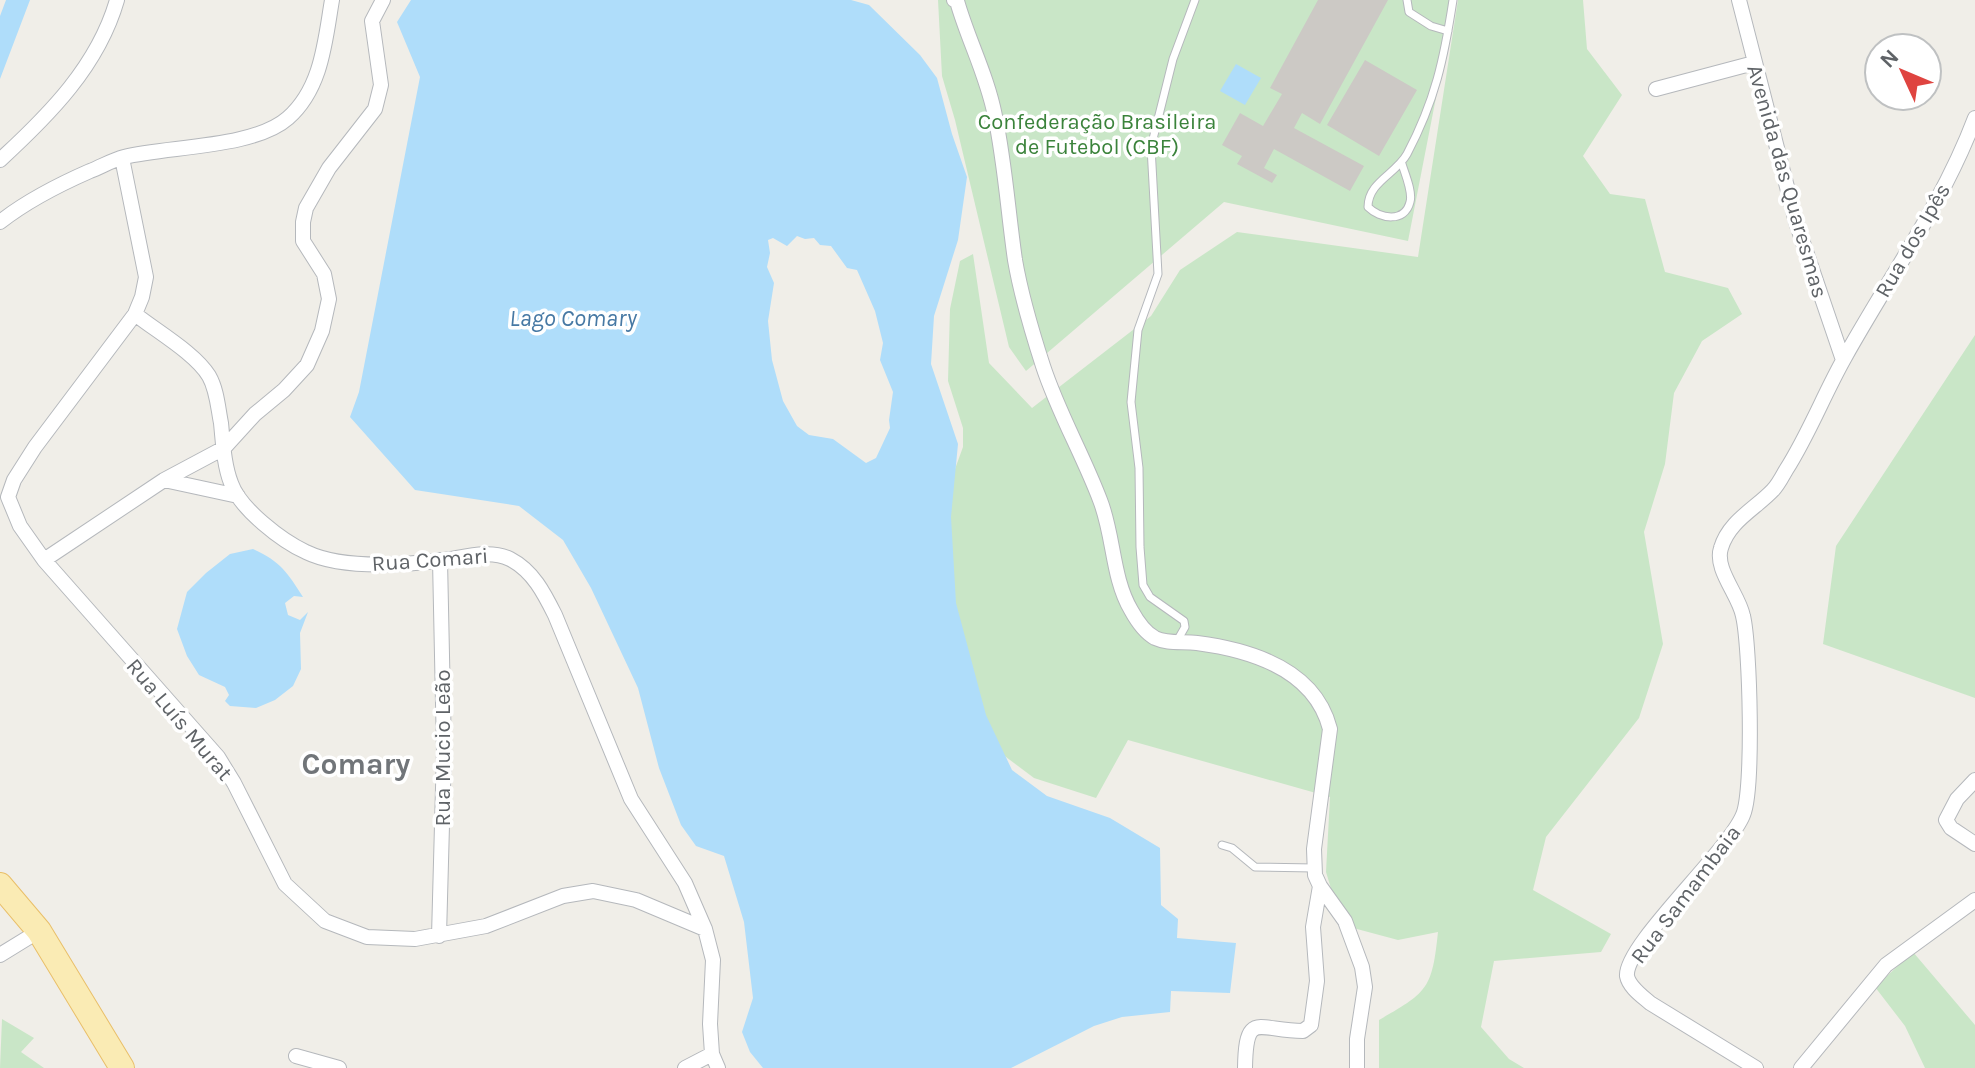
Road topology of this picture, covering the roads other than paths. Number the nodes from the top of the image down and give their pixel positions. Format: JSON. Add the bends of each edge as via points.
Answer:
{"nodes":[{"id":1,"x":117,"y":0,"type":"edge"},
{"id":2,"x":332,"y":0,"type":"edge"},
{"id":3,"x":383,"y":0,"type":"edge"},
{"id":4,"x":956,"y":0,"type":"edge"},
{"id":5,"x":1195,"y":0,"type":"edge"},
{"id":6,"x":1407,"y":0,"type":"edge"},
{"id":7,"x":1453,"y":0,"type":"edge"},
{"id":8,"x":1739,"y":0,"type":"edge"},
{"id":9,"x":1448,"y":31,"type":"junction"},
{"id":10,"x":1754,"y":63,"type":"junction"},
{"id":11,"x":1656,"y":89,"type":"dead end"},
{"id":12,"x":1975,"y":118,"type":"edge"},
{"id":13,"x":122,"y":158,"type":"junction"},
{"id":14,"x":0,"y":160,"type":"edge"},
{"id":15,"x":1402,"y":164,"type":"junction"},
{"id":16,"x":0,"y":222,"type":"edge"},
{"id":17,"x":135,"y":314,"type":"junction"},
{"id":18,"x":1843,"y":360,"type":"junction"},
{"id":19,"x":224,"y":448,"type":"junction"},
{"id":20,"x":164,"y":480,"type":"junction"},
{"id":21,"x":238,"y":496,"type":"junction"},
{"id":22,"x":44,"y":560,"type":"junction"},
{"id":23,"x":440,"y":560,"type":"junction"},
{"id":24,"x":1175,"y":642,"type":"junction"},
{"id":25,"x":1975,"y":780,"type":"edge"},
{"id":26,"x":1975,"y":844,"type":"edge"},
{"id":27,"x":1222,"y":845,"type":"dead end"},
{"id":28,"x":1314,"y":868,"type":"junction"},
{"id":29,"x":0,"y":885,"type":"edge"},
{"id":30,"x":1320,"y":886,"type":"junction"},
{"id":31,"x":1975,"y":900,"type":"edge"},
{"id":32,"x":705,"y":929,"type":"junction"},
{"id":33,"x":39,"y":931,"type":"junction"},
{"id":34,"x":439,"y":936,"type":"junction"},
{"id":35,"x":0,"y":955,"type":"edge"},
{"id":36,"x":296,"y":1056,"type":"dead end"},
{"id":37,"x":715,"y":1061,"type":"edge"},
{"id":38,"x":122,"y":1068,"type":"edge"},
{"id":39,"x":339,"y":1068,"type":"edge"},
{"id":40,"x":685,"y":1068,"type":"edge"},
{"id":41,"x":1245,"y":1068,"type":"edge"},
{"id":42,"x":1357,"y":1068,"type":"edge"},
{"id":43,"x":1756,"y":1068,"type":"edge"},
{"id":44,"x":1801,"y":1068,"type":"edge"}],
"edges":[{"from":1,"to":14,"type":"street","via":[[111,23],[70,90]]},
{"from":2,"to":13,"type":"street","via":[[320,65],[290,117],[274,128],[230,141]]},
{"from":3,"to":19,"type":"street","via":[[372,21],[381,85],[378,100],[329,168],[303,222],[303,241],[328,284],[322,331],[307,365]]},
{"from":4,"to":24,"type":"street","via":[[989,89],[1016,264],[1043,368],[1102,503],[1130,609],[1155,638]]},
{"from":5,"to":24,"type":"lane","via":[[1173,59],[1151,147],[1158,274],[1138,330],[1131,402],[1143,585],[1150,597],[1184,621]]},
{"from":6,"to":9,"type":"lane","via":[[1409,12]]},
{"from":7,"to":9,"type":"lane"},
{"from":8,"to":10,"type":"street","name":"Avenida das Quaresmas"},
{"from":9,"to":15,"type":"lane","via":[[1438,84]]},
{"from":10,"to":11,"type":"street"},
{"from":10,"to":18,"type":"street","name":"Avenida das Quaresmas","via":[[1796,222]]},
{"from":12,"to":18,"type":"street","name":"Rua dos Ipês","via":[[1938,198]]},
{"from":13,"to":16,"type":"street","via":[[55,187]]},
{"from":13,"to":17,"type":"street","via":[[146,277]]},
{"from":15,"to":15,"type":"lane","via":[[1368,198],[1368,207],[1380,217],[1391,218],[1409,206]]},
{"from":17,"to":19,"type":"street","name":"Rua Comari","via":[[207,373]]},
{"from":17,"to":22,"type":"street","name":"Rua Luís Murat","via":[[35,447],[9,491],[20,526]]},
{"from":18,"to":43,"type":"street","name":"Rua Samambaia","via":[[1774,490],[1736,523],[1720,550],[1743,616],[1747,649],[1744,815],[1628,964],[1627,978],[1650,1003]]},
{"from":19,"to":20,"type":"street"},
{"from":19,"to":21,"type":"street","name":"Rua Comari"},
{"from":20,"to":21,"type":"street"},
{"from":20,"to":22,"type":"street"},
{"from":21,"to":23,"type":"street","name":"Rua Comari","via":[[272,529],[316,557],[365,564]]},
{"from":22,"to":34,"type":"street","name":"Rua Luís Murat","via":[[225,767],[276,871],[294,894],[325,921],[353,933],[394,940]]},
{"from":23,"to":32,"type":"street","name":"Rua Comari","via":[[496,554],[534,578],[555,615],[631,799],[685,883]]},
{"from":23,"to":34,"type":"street","name":"Rua Mucio Leão","via":[[444,751]]},
{"from":24,"to":28,"type":"street","via":[[1286,668],[1317,697],[1330,729]]},
{"from":25,"to":26,"type":"street","via":[[1946,820]]},
{"from":27,"to":28,"type":"lane","via":[[1255,867]]},
{"from":28,"to":30,"type":"street"},
{"from":29,"to":33,"type":"main road"},
{"from":30,"to":41,"type":"street","via":[[1313,927],[1317,981],[1311,1025],[1298,1031],[1252,1029]]},
{"from":30,"to":42,"type":"street","via":[[1345,921],[1362,967]]},
{"from":31,"to":44,"type":"street","via":[[1886,965]]},
{"from":32,"to":34,"type":"street","name":"Rua Luís Murat","via":[[636,900],[593,891]]},
{"from":32,"to":37,"type":"street","name":"Rua Comari","via":[[713,960],[710,1024]]},
{"from":33,"to":35,"type":"street"},
{"from":33,"to":38,"type":"main road"},
{"from":36,"to":39,"type":"street"},
{"from":37,"to":40,"type":"street"}]}
